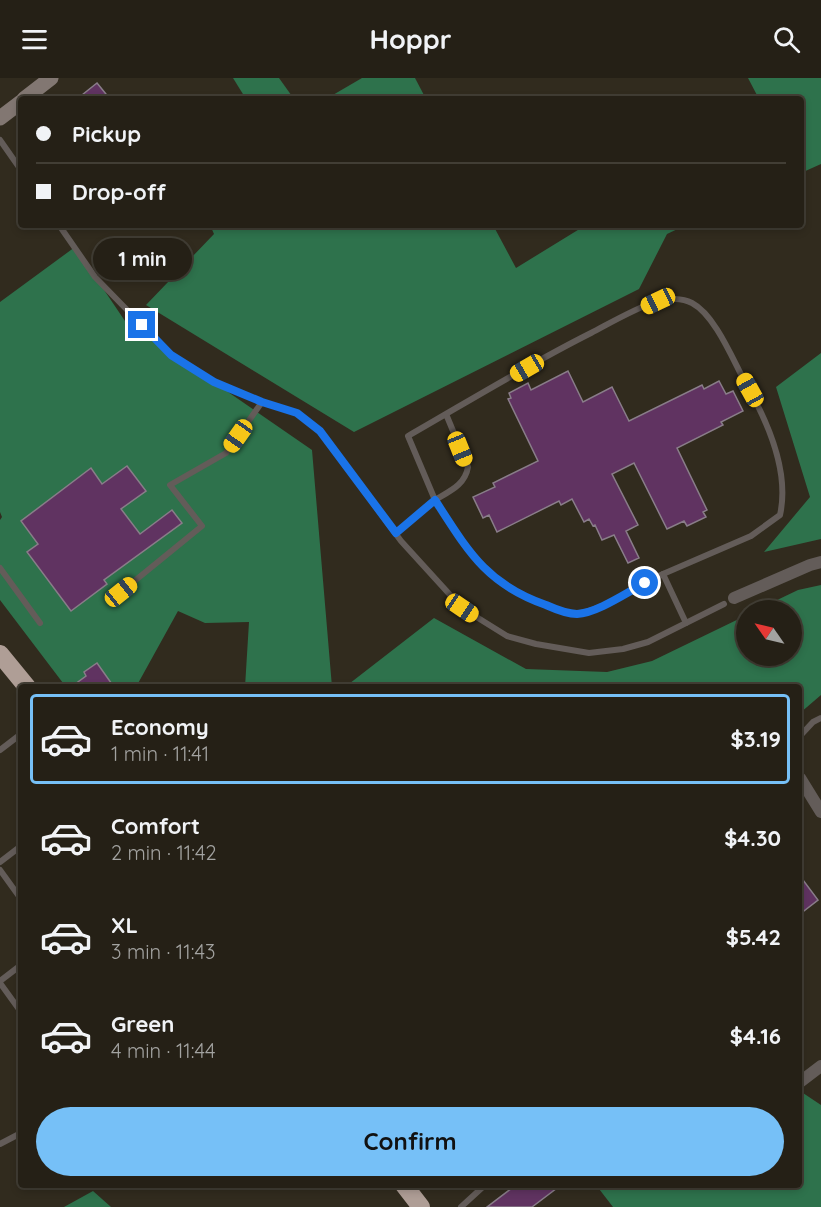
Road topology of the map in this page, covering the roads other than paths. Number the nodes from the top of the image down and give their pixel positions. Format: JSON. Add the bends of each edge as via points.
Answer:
{"nodes":[{"id":1,"x":51,"y":78,"type":"edge"},
{"id":2,"x":28,"y":96,"type":"edge"},
{"id":3,"x":18,"y":104,"type":"edge"},
{"id":4,"x":0,"y":118,"type":"edge"},
{"id":5,"x":0,"y":140,"type":"edge"},
{"id":6,"x":18,"y":166,"type":"edge"},
{"id":7,"x":61,"y":228,"type":"edge"},
{"id":8,"x":262,"y":402,"type":"junction"},
{"id":9,"x":446,"y":414,"type":"junction"},
{"id":10,"x":435,"y":500,"type":"junction"},
{"id":11,"x":396,"y":533,"type":"junction"},
{"id":12,"x":821,"y":562,"type":"edge"},
{"id":13,"x":0,"y":568,"type":"edge"},
{"id":14,"x":663,"y":574,"type":"junction"},
{"id":15,"x":121,"y":592,"type":"dead end"},
{"id":16,"x":729,"y":601,"type":"joint"},
{"id":17,"x":40,"y":623,"type":"dead end"},
{"id":18,"x":686,"y":623,"type":"junction"},
{"id":19,"x":0,"y":654,"type":"edge"},
{"id":20,"x":25,"y":684,"type":"edge"},
{"id":21,"x":821,"y":718,"type":"edge"},
{"id":22,"x":802,"y":734,"type":"edge"},
{"id":23,"x":18,"y":736,"type":"edge"},
{"id":24,"x":0,"y":750,"type":"edge"},
{"id":25,"x":802,"y":781,"type":"edge"},
{"id":26,"x":821,"y":812,"type":"edge"},
{"id":27,"x":18,"y":848,"type":"edge"},
{"id":28,"x":0,"y":862,"type":"edge"},
{"id":29,"x":0,"y":870,"type":"edge"},
{"id":30,"x":18,"y":895,"type":"edge"},
{"id":31,"x":18,"y":967,"type":"edge"},
{"id":32,"x":0,"y":982,"type":"edge"},
{"id":33,"x":18,"y":1008,"type":"edge"},
{"id":34,"x":821,"y":1066,"type":"edge"},
{"id":35,"x":802,"y":1080,"type":"edge"},
{"id":36,"x":18,"y":1134,"type":"edge"},
{"id":37,"x":0,"y":1144,"type":"edge"},
{"id":38,"x":406,"y":1188,"type":"edge"},
{"id":39,"x":481,"y":1188,"type":"edge"},
{"id":40,"x":421,"y":1207,"type":"edge"},
{"id":41,"x":461,"y":1207,"type":"edge"}],
"edges":[{"from":1,"to":2,"type":"street"},
{"from":3,"to":4,"type":"street"},
{"from":5,"to":6,"type":"lane"},
{"from":7,"to":8,"type":"lane","via":[[95,277],[171,355],[214,382]]},
{"from":8,"to":11,"type":"lane","via":[[297,413],[320,431]]},
{"from":8,"to":15,"type":"lane","via":[[226,453],[170,485],[202,526]]},
{"from":9,"to":10,"type":"lane","via":[[468,467],[461,483]]},
{"from":9,"to":10,"type":"lane","via":[[408,436]]},
{"from":9,"to":14,"type":"lane","via":[[567,345],[658,301],[679,298],[693,304],[708,317],[750,390],[769,433],[781,474],[783,499],[780,515],[751,536]]},
{"from":10,"to":11,"type":"lane"},
{"from":10,"to":14,"type":"lane","via":[[469,553],[501,584],[558,609],[576,614],[591,611]]},
{"from":11,"to":18,"type":"lane","via":[[462,608],[507,636],[590,653],[648,642]]},
{"from":12,"to":16,"type":"street"},
{"from":13,"to":17,"type":"lane"},
{"from":14,"to":18,"type":"lane"},
{"from":16,"to":18,"type":"lane"},
{"from":19,"to":20,"type":"highway"},
{"from":21,"to":22,"type":"lane"},
{"from":23,"to":24,"type":"lane"},
{"from":25,"to":26,"type":"street"},
{"from":27,"to":28,"type":"lane"},
{"from":29,"to":30,"type":"lane"},
{"from":31,"to":32,"type":"lane"},
{"from":32,"to":33,"type":"lane"},
{"from":34,"to":35,"type":"street"},
{"from":36,"to":37,"type":"lane"},
{"from":38,"to":40,"type":"highway"},
{"from":39,"to":41,"type":"lane"}]}
